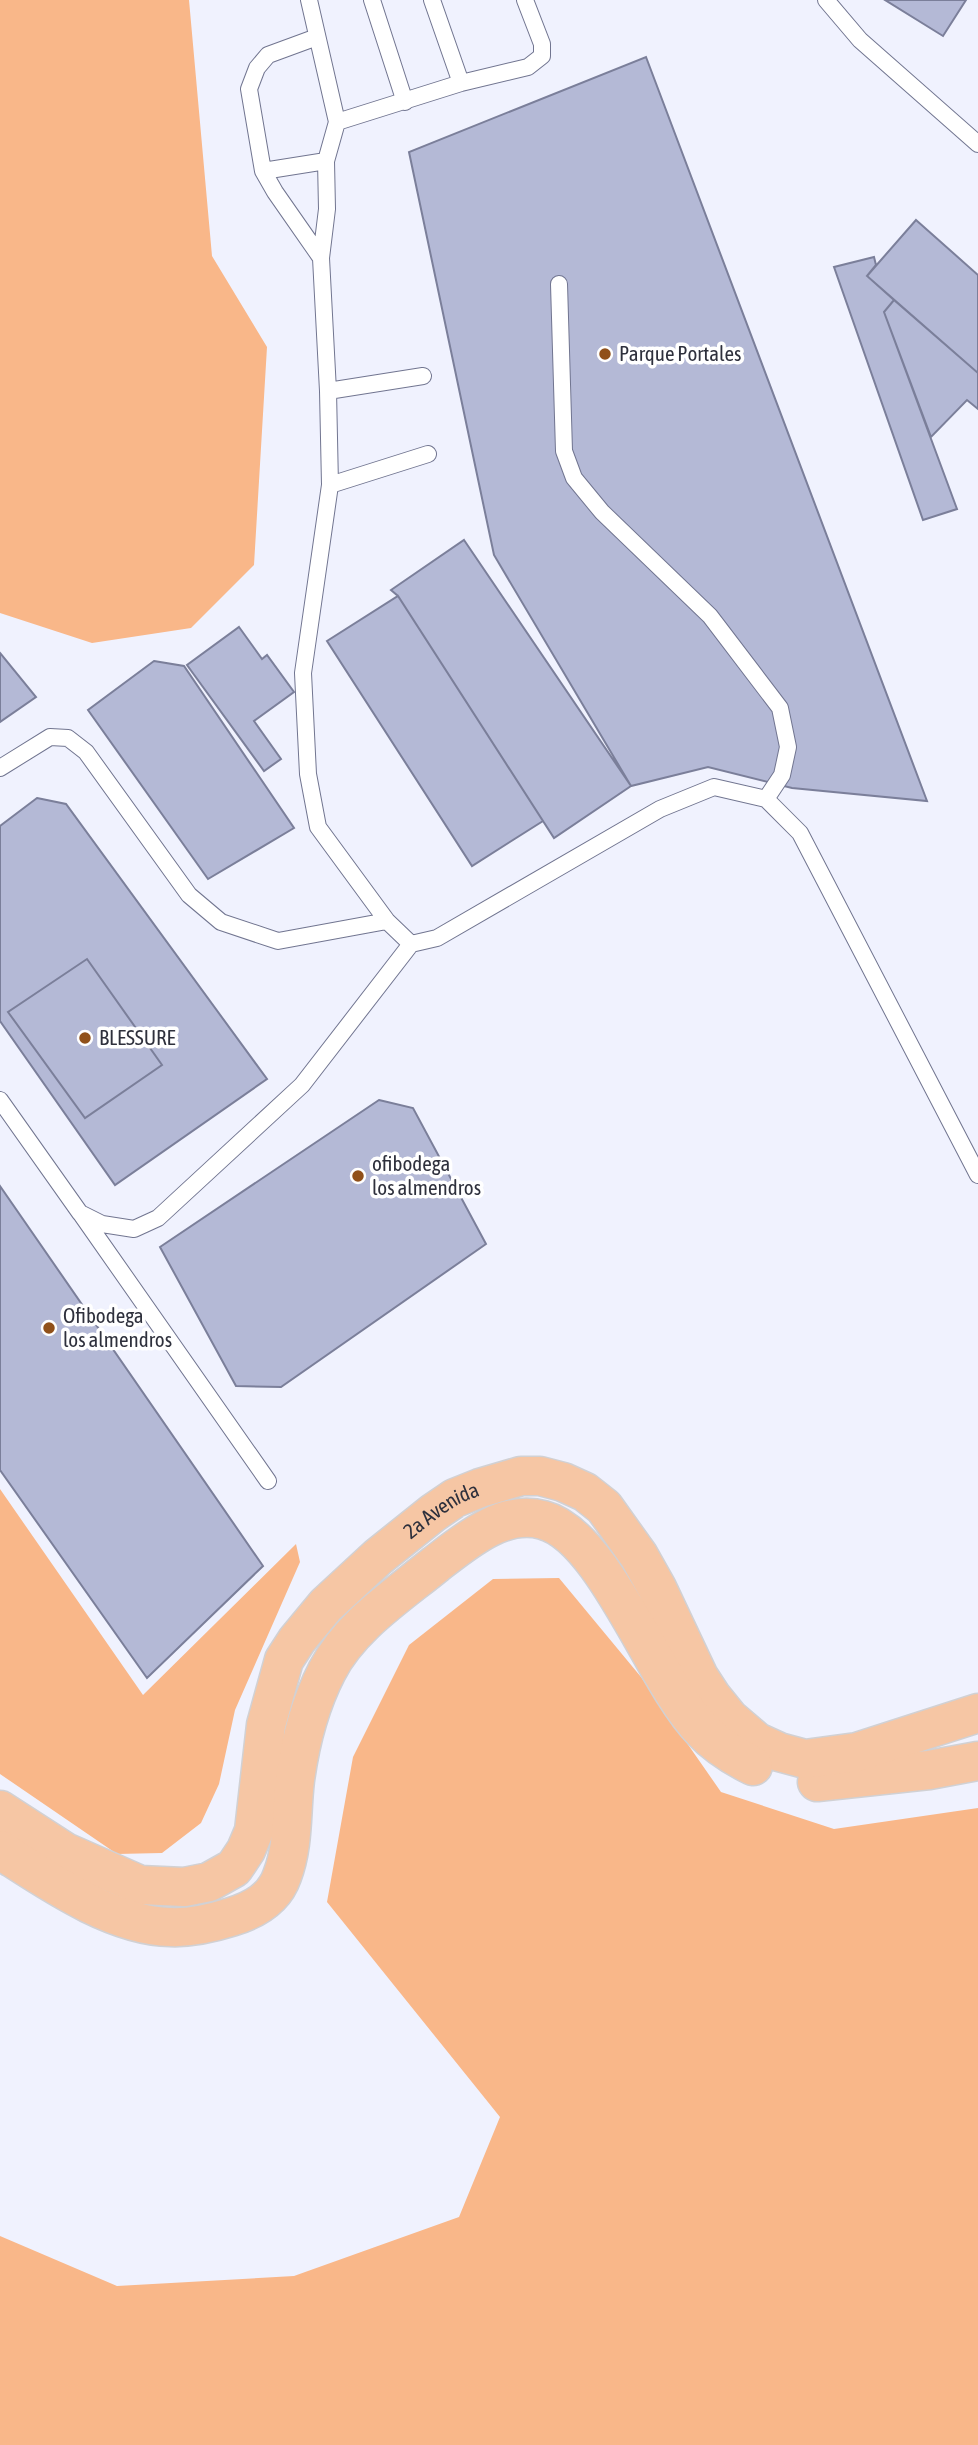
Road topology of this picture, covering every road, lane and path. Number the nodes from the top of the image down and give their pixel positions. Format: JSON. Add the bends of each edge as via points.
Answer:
{"nodes":[{"id":1,"x":309,"y":0,"type":"edge"},
{"id":2,"x":372,"y":0,"type":"edge"},
{"id":3,"x":432,"y":0,"type":"edge"},
{"id":4,"x":525,"y":0,"type":"edge"},
{"id":5,"x":825,"y":0,"type":"edge"},
{"id":6,"x":317,"y":37,"type":"junction"},
{"id":7,"x":461,"y":83,"type":"junction"},
{"id":8,"x":405,"y":102,"type":"junction"},
{"id":9,"x":337,"y":122,"type":"junction"},
{"id":10,"x":978,"y":144,"type":"edge"},
{"id":11,"x":326,"y":161,"type":"junction"},
{"id":12,"x":263,"y":171,"type":"junction"},
{"id":13,"x":321,"y":258,"type":"junction"},
{"id":14,"x":559,"y":284,"type":"dead end"},
{"id":15,"x":423,"y":376,"type":"dead end"},
{"id":16,"x":328,"y":391,"type":"junction"},
{"id":17,"x":428,"y":454,"type":"dead end"},
{"id":18,"x":330,"y":485,"type":"junction"},
{"id":19,"x":0,"y":768,"type":"edge"},
{"id":20,"x":766,"y":799,"type":"junction"},
{"id":21,"x":387,"y":921,"type":"junction"},
{"id":22,"x":411,"y":944,"type":"junction"},
{"id":23,"x":0,"y":1100,"type":"edge"},
{"id":24,"x":978,"y":1175,"type":"edge"},
{"id":25,"x":80,"y":1213,"type":"junction"},
{"id":26,"x":268,"y":1481,"type":"dead end"},
{"id":27,"x":978,"y":1713,"type":"edge"},
{"id":28,"x":978,"y":1761,"type":"edge"},
{"id":29,"x":0,"y":1810,"type":"edge"},
{"id":30,"x":0,"y":1850,"type":"edge"}],
"edges":[{"from":1,"to":6,"type":"lane"},
{"from":2,"to":8,"type":"lane"},
{"from":3,"to":7,"type":"lane"},
{"from":4,"to":7,"type":"lane","via":[[542,56],[528,67]]},
{"from":5,"to":10,"type":"lane","via":[[860,40]]},
{"from":6,"to":9,"type":"lane"},
{"from":6,"to":12,"type":"lane","via":[[268,55],[257,68],[249,89]]},
{"from":7,"to":8,"type":"lane"},
{"from":8,"to":9,"type":"lane"},
{"from":9,"to":11,"type":"lane"},
{"from":11,"to":12,"type":"lane"},
{"from":11,"to":13,"type":"lane"},
{"from":12,"to":13,"type":"lane"},
{"from":13,"to":16,"type":"lane"},
{"from":14,"to":20,"type":"lane","via":[[564,451],[574,478],[602,512],[710,616],[780,708],[788,747],[782,775]]},
{"from":15,"to":16,"type":"lane"},
{"from":16,"to":18,"type":"lane"},
{"from":17,"to":18,"type":"lane"},
{"from":18,"to":21,"type":"lane","via":[[303,673],[308,774],[318,827]]},
{"from":19,"to":21,"type":"lane","via":[[50,737],[68,738],[86,752],[189,895],[221,922],[278,941]]},
{"from":20,"to":22,"type":"lane","via":[[714,787],[660,809],[438,939]]},
{"from":20,"to":24,"type":"lane","via":[[800,833]]},
{"from":21,"to":22,"type":"lane"},
{"from":22,"to":25,"type":"lane","via":[[302,1085],[158,1218],[134,1228],[102,1224]]},
{"from":23,"to":25,"type":"lane"},
{"from":25,"to":26,"type":"lane"},
{"from":27,"to":29,"type":"main road","name":"2a Avenida","via":[[857,1752],[805,1759],[757,1742],[712,1697],[639,1556],[604,1507],[563,1482],[520,1476],[455,1498],[433,1513],[326,1605],[304,1631],[284,1660],[275,1687],[254,1831],[234,1868],[209,1882],[184,1887],[141,1885],[65,1852]]},
{"from":28,"to":30,"type":"main road","name":"2a Avenida","via":[[801,1782],[743,1760],[703,1732],[684,1709],[581,1544],[543,1520],[515,1518],[468,1540],[386,1604],[327,1670],[304,1731],[288,1856],[276,1889],[266,1900],[214,1923],[170,1927],[142,1923],[79,1898]]}]}
